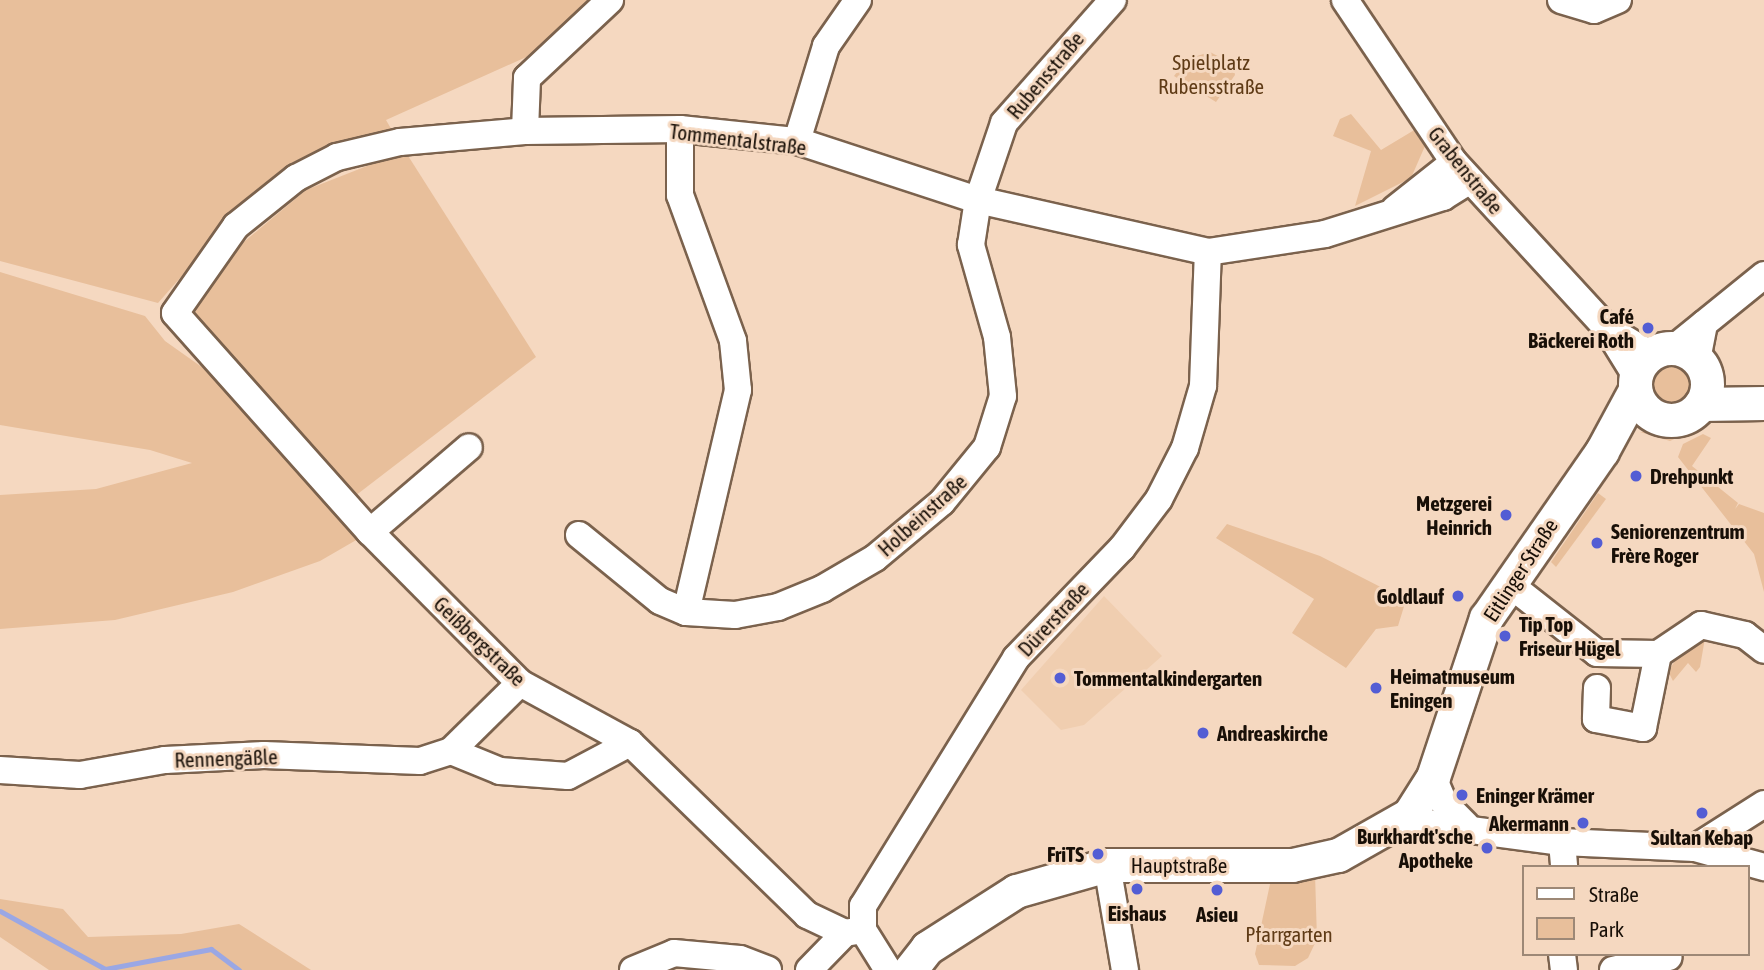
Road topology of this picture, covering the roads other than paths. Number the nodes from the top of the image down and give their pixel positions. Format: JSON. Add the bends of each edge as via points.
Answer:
{"nodes":[{"id":1,"x":610,"y":0,"type":"edge"},
{"id":2,"x":858,"y":0,"type":"edge"},
{"id":3,"x":1113,"y":0,"type":"edge"},
{"id":4,"x":1561,"y":0,"type":"edge"},
{"id":5,"x":1618,"y":0,"type":"edge"},
{"id":6,"x":1349,"y":2,"type":"edge"},
{"id":7,"x":680,"y":129,"type":"junction"},
{"id":8,"x":525,"y":131,"type":"junction"},
{"id":9,"x":797,"y":141,"type":"junction"},
{"id":10,"x":1462,"y":171,"type":"junction"},
{"id":11,"x":978,"y":200,"type":"junction"},
{"id":12,"x":1208,"y":252,"type":"junction"},
{"id":13,"x":1764,"y":275,"type":"edge"},
{"id":14,"x":175,"y":313,"type":"joint"},
{"id":15,"x":1669,"y":378,"type":"junction"},
{"id":16,"x":1764,"y":397,"type":"edge"},
{"id":17,"x":1764,"y":403,"type":"edge"},
{"id":18,"x":469,"y":447,"type":"dead end"},
{"id":19,"x":370,"y":532,"type":"junction"},
{"id":20,"x":579,"y":535,"type":"dead end"},
{"id":21,"x":1508,"y":583,"type":"junction"},
{"id":22,"x":686,"y":612,"type":"junction"},
{"id":23,"x":1764,"y":650,"type":"edge"},
{"id":24,"x":1658,"y":654,"type":"junction"},
{"id":25,"x":520,"y":683,"type":"junction"},
{"id":26,"x":1597,"y":688,"type":"dead end"},
{"id":27,"x":630,"y":743,"type":"junction"},
{"id":28,"x":451,"y":751,"type":"junction"},
{"id":29,"x":0,"y":770,"type":"edge"},
{"id":30,"x":1433,"y":777,"type":"junction"},
{"id":31,"x":1764,"y":804,"type":"edge"},
{"id":32,"x":1409,"y":815,"type":"junction"},
{"id":33,"x":1466,"y":825,"type":"junction"},
{"id":34,"x":1563,"y":854,"type":"edge"},
{"id":35,"x":1685,"y":854,"type":"edge"},
{"id":36,"x":1107,"y":865,"type":"junction"},
{"id":37,"x":1764,"y":867,"type":"edge"},
{"id":38,"x":854,"y":932,"type":"junction"},
{"id":39,"x":1671,"y":960,"type":"edge"},
{"id":40,"x":633,"y":970,"type":"edge"},
{"id":41,"x":768,"y":970,"type":"edge"},
{"id":42,"x":809,"y":970,"type":"edge"},
{"id":43,"x":888,"y":970,"type":"edge"},
{"id":44,"x":910,"y":970,"type":"edge"},
{"id":45,"x":1125,"y":970,"type":"edge"},
{"id":46,"x":1613,"y":970,"type":"edge"}],
"edges":[{"from":1,"to":8,"type":"street","via":[[527,78]]},
{"from":2,"to":9,"type":"street","via":[[826,46]]},
{"from":3,"to":11,"type":"street","name":"Rubensstraße","via":[[1004,123]]},
{"from":4,"to":5,"type":"street","via":[[1594,10]]},
{"from":6,"to":10,"type":"street","name":"Grabenstraße"},
{"from":7,"to":8,"type":"street","name":"Tommentalstraße"},
{"from":7,"to":9,"type":"street","name":"Tommentalstraße"},
{"from":7,"to":22,"type":"street","via":[[680,195],[730,330],[738,390]]},
{"from":8,"to":14,"type":"street","name":"Tommentalstraße","via":[[400,142],[337,157],[296,178],[236,226]]},
{"from":9,"to":11,"type":"street","name":"Tommentalstraße"},
{"from":10,"to":12,"type":"street","name":"Tommentalstraße","via":[[1443,197],[1325,234]]},
{"from":10,"to":15,"type":"street","name":"Grabenstraße","via":[[1605,326]]},
{"from":11,"to":12,"type":"street","name":"Tommentalstraße"},
{"from":11,"to":22,"type":"street","name":"Holbeinstraße","via":[[971,245],[997,337],[1003,396],[977,463],[875,558],[822,589],[746,613]]},
{"from":12,"to":38,"type":"street","name":"Dürerstraße","via":[[1203,386],[1185,448],[1159,499],[1122,548],[1045,624],[974,722],[863,906]]},
{"from":13,"to":15,"type":"street","via":[[1704,324]]},
{"from":14,"to":19,"type":"street","name":"Geißbergstraße"},
{"from":15,"to":16,"type":"main road"},
{"from":15,"to":17,"type":"main road"},
{"from":15,"to":21,"type":"main road","name":"Eitlinger Straße","via":[[1602,451]]},
{"from":18,"to":19,"type":"street"},
{"from":19,"to":25,"type":"street","name":"Geißbergstraße"},
{"from":20,"to":22,"type":"street","name":"Holbeinstraße","via":[[660,601]]},
{"from":21,"to":24,"type":"street","via":[[1598,653]]},
{"from":21,"to":30,"type":"main road","name":"Eitlinger Straße","via":[[1486,618]]},
{"from":23,"to":24,"type":"street","via":[[1745,635],[1701,625]]},
{"from":24,"to":26,"type":"street","via":[[1643,729],[1596,719]]},
{"from":25,"to":27,"type":"street","name":"Geißbergstraße"},
{"from":25,"to":28,"type":"street","name":"Rennengäßle"},
{"from":27,"to":28,"type":"street","via":[[568,776],[500,771]]},
{"from":27,"to":38,"type":"street","name":"Geißbergstraße","via":[[807,915]]},
{"from":28,"to":29,"type":"street","name":"Rennengäßle","via":[[420,761],[264,755],[165,760],[80,775]]},
{"from":30,"to":32,"type":"main road","name":"Eitlinger Straße"},
{"from":30,"to":33,"type":"street","via":[[1444,803]]},
{"from":31,"to":35,"type":"street"},
{"from":32,"to":33,"type":"street","via":[[1434,825]]},
{"from":32,"to":36,"type":"main road","name":"Hauptstraße","via":[[1338,855],[1292,865]]},
{"from":33,"to":34,"type":"street"},
{"from":34,"to":35,"type":"street"},
{"from":35,"to":37,"type":"street"},
{"from":36,"to":44,"type":"main road","name":"Hauptstraße","via":[[1016,891],[927,948]]},
{"from":36,"to":45,"type":"street"},
{"from":38,"to":42,"type":"street"},
{"from":38,"to":43,"type":"street"},
{"from":39,"to":46,"type":"street"},
{"from":40,"to":41,"type":"street","via":[[674,953],[740,959]]}]}
